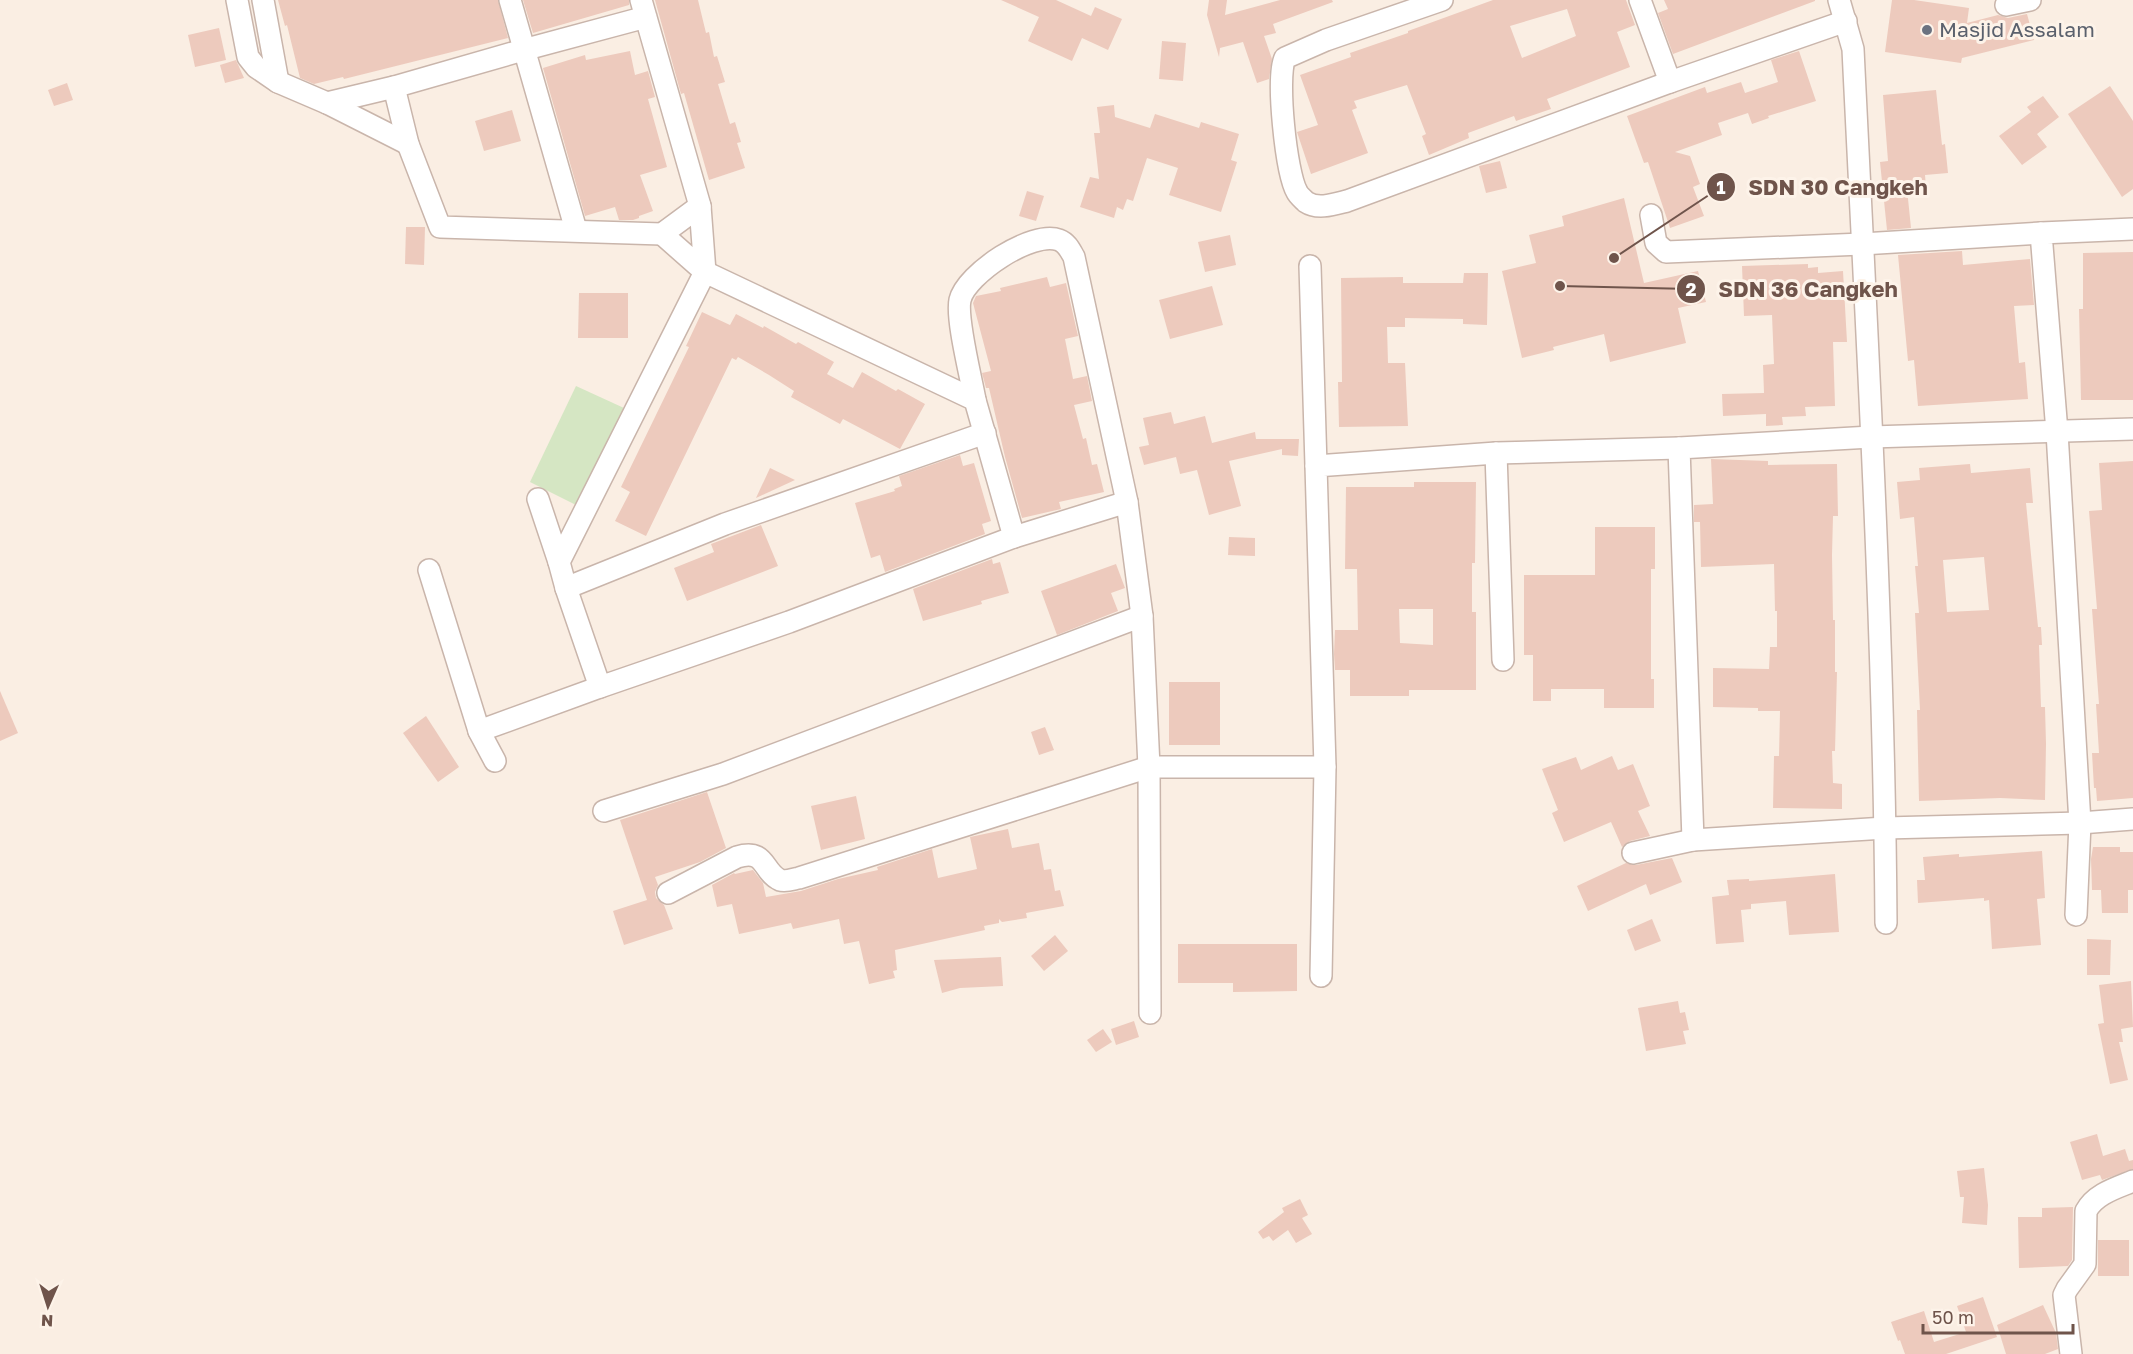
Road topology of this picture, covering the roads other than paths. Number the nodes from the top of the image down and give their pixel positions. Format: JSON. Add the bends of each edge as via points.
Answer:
{"nodes":[{"id":1,"x":237,"y":0,"type":"edge"},
{"id":2,"x":263,"y":0,"type":"edge"},
{"id":3,"x":510,"y":0,"type":"edge"},
{"id":4,"x":1442,"y":0,"type":"edge"},
{"id":5,"x":1640,"y":0,"type":"edge"},
{"id":6,"x":1839,"y":0,"type":"edge"},
{"id":7,"x":2030,"y":0,"type":"edge"},
{"id":8,"x":2006,"y":5,"type":"dead end"},
{"id":9,"x":644,"y":9,"type":"edge"},
{"id":10,"x":1846,"y":21,"type":"junction"},
{"id":11,"x":523,"y":50,"type":"junction"},
{"id":12,"x":278,"y":82,"type":"junction"},
{"id":13,"x":1670,"y":82,"type":"junction"},
{"id":14,"x":394,"y":87,"type":"junction"},
{"id":15,"x":327,"y":103,"type":"junction"},
{"id":16,"x":408,"y":144,"type":"junction"},
{"id":17,"x":700,"y":206,"type":"junction"},
{"id":18,"x":1651,"y":215,"type":"dead end"},
{"id":19,"x":2133,"y":229,"type":"edge"},
{"id":20,"x":576,"y":230,"type":"junction"},
{"id":21,"x":2041,"y":233,"type":"junction"},
{"id":22,"x":662,"y":234,"type":"junction"},
{"id":23,"x":1862,"y":244,"type":"junction"},
{"id":24,"x":1310,"y":266,"type":"dead end"},
{"id":25,"x":705,"y":272,"type":"junction"},
{"id":26,"x":975,"y":399,"type":"junction"},
{"id":27,"x":2133,"y":429,"type":"edge"},
{"id":28,"x":2057,"y":432,"type":"junction"},
{"id":29,"x":986,"y":433,"type":"junction"},
{"id":30,"x":1871,"y":436,"type":"junction"},
{"id":31,"x":1678,"y":448,"type":"junction"},
{"id":32,"x":1496,"y":453,"type":"junction"},
{"id":33,"x":1316,"y":466,"type":"junction"},
{"id":34,"x":538,"y":499,"type":"dead end"},
{"id":35,"x":1127,"y":502,"type":"junction"},
{"id":36,"x":1014,"y":537,"type":"junction"},
{"id":37,"x":559,"y":562,"type":"junction"},
{"id":38,"x":429,"y":570,"type":"dead end"},
{"id":39,"x":566,"y":588,"type":"junction"},
{"id":40,"x":1142,"y":616,"type":"junction"},
{"id":41,"x":1503,"y":660,"type":"dead end"},
{"id":42,"x":600,"y":687,"type":"junction"},
{"id":43,"x":479,"y":731,"type":"junction"},
{"id":44,"x":495,"y":761,"type":"dead end"},
{"id":45,"x":1149,"y":767,"type":"junction"},
{"id":46,"x":1325,"y":768,"type":"junction"},
{"id":47,"x":604,"y":811,"type":"dead end"},
{"id":48,"x":2133,"y":819,"type":"edge"},
{"id":49,"x":2080,"y":823,"type":"junction"},
{"id":50,"x":1885,"y":828,"type":"junction"},
{"id":51,"x":1693,"y":840,"type":"junction"},
{"id":52,"x":1633,"y":853,"type":"dead end"},
{"id":53,"x":668,"y":893,"type":"dead end"},
{"id":54,"x":2076,"y":915,"type":"dead end"},
{"id":55,"x":1886,"y":923,"type":"dead end"},
{"id":56,"x":1321,"y":976,"type":"dead end"},
{"id":57,"x":1150,"y":1013,"type":"dead end"},
{"id":58,"x":2133,"y":1181,"type":"edge"},
{"id":59,"x":2071,"y":1354,"type":"edge"}],
"edges":[{"from":1,"to":12,"type":"street","via":[[251,63]]},
{"from":2,"to":12,"type":"street"},
{"from":3,"to":11,"type":"street"},
{"from":4,"to":13,"type":"street","via":[[1285,58],[1284,138],[1296,192],[1307,203],[1319,207],[1347,201]]},
{"from":5,"to":13,"type":"street"},
{"from":6,"to":10,"type":"street"},
{"from":7,"to":8,"type":"street"},
{"from":9,"to":11,"type":"street"},
{"from":9,"to":17,"type":"street"},
{"from":10,"to":13,"type":"street"},
{"from":10,"to":23,"type":"street","via":[[1853,49]]},
{"from":11,"to":14,"type":"street"},
{"from":11,"to":20,"type":"street"},
{"from":12,"to":15,"type":"street"},
{"from":14,"to":15,"type":"street"},
{"from":14,"to":16,"type":"street"},
{"from":15,"to":16,"type":"street"},
{"from":16,"to":20,"type":"street","via":[[440,227]]},
{"from":17,"to":22,"type":"street"},
{"from":17,"to":25,"type":"street"},
{"from":18,"to":23,"type":"street","via":[[1656,243],[1666,252]]},
{"from":19,"to":21,"type":"street"},
{"from":20,"to":22,"type":"street"},
{"from":21,"to":23,"type":"street"},
{"from":21,"to":28,"type":"street"},
{"from":22,"to":25,"type":"street"},
{"from":23,"to":30,"type":"street"},
{"from":24,"to":33,"type":"street"},
{"from":25,"to":26,"type":"street"},
{"from":25,"to":37,"type":"street"},
{"from":26,"to":29,"type":"street"},
{"from":26,"to":35,"type":"street","via":[[958,310],[965,286],[1009,252],[1042,238],[1062,241],[1074,257]]},
{"from":27,"to":28,"type":"street"},
{"from":28,"to":30,"type":"street"},
{"from":28,"to":49,"type":"street"},
{"from":29,"to":36,"type":"street"},
{"from":29,"to":39,"type":"street","via":[[725,524]]},
{"from":30,"to":31,"type":"street"},
{"from":30,"to":50,"type":"street"},
{"from":31,"to":32,"type":"street"},
{"from":31,"to":51,"type":"street"},
{"from":32,"to":33,"type":"street"},
{"from":32,"to":41,"type":"street"},
{"from":33,"to":46,"type":"street"},
{"from":34,"to":37,"type":"street"},
{"from":35,"to":36,"type":"street"},
{"from":35,"to":40,"type":"street"},
{"from":36,"to":42,"type":"street","via":[[789,622]]},
{"from":37,"to":39,"type":"street"},
{"from":38,"to":43,"type":"street"},
{"from":39,"to":42,"type":"street"},
{"from":40,"to":45,"type":"street"},
{"from":40,"to":47,"type":"street","via":[[723,774]]},
{"from":42,"to":43,"type":"street"},
{"from":43,"to":44,"type":"street"},
{"from":45,"to":46,"type":"street"},
{"from":45,"to":53,"type":"street","via":[[799,878],[779,880],[760,859],[746,854]]},
{"from":45,"to":57,"type":"street"},
{"from":46,"to":56,"type":"street"},
{"from":48,"to":49,"type":"street"},
{"from":49,"to":50,"type":"street"},
{"from":49,"to":54,"type":"street"},
{"from":50,"to":51,"type":"street"},
{"from":50,"to":55,"type":"street"},
{"from":51,"to":52,"type":"street"},
{"from":58,"to":59,"type":"street","via":[[2097,1198],[2086,1211],[2085,1264],[2064,1296]]}]}
